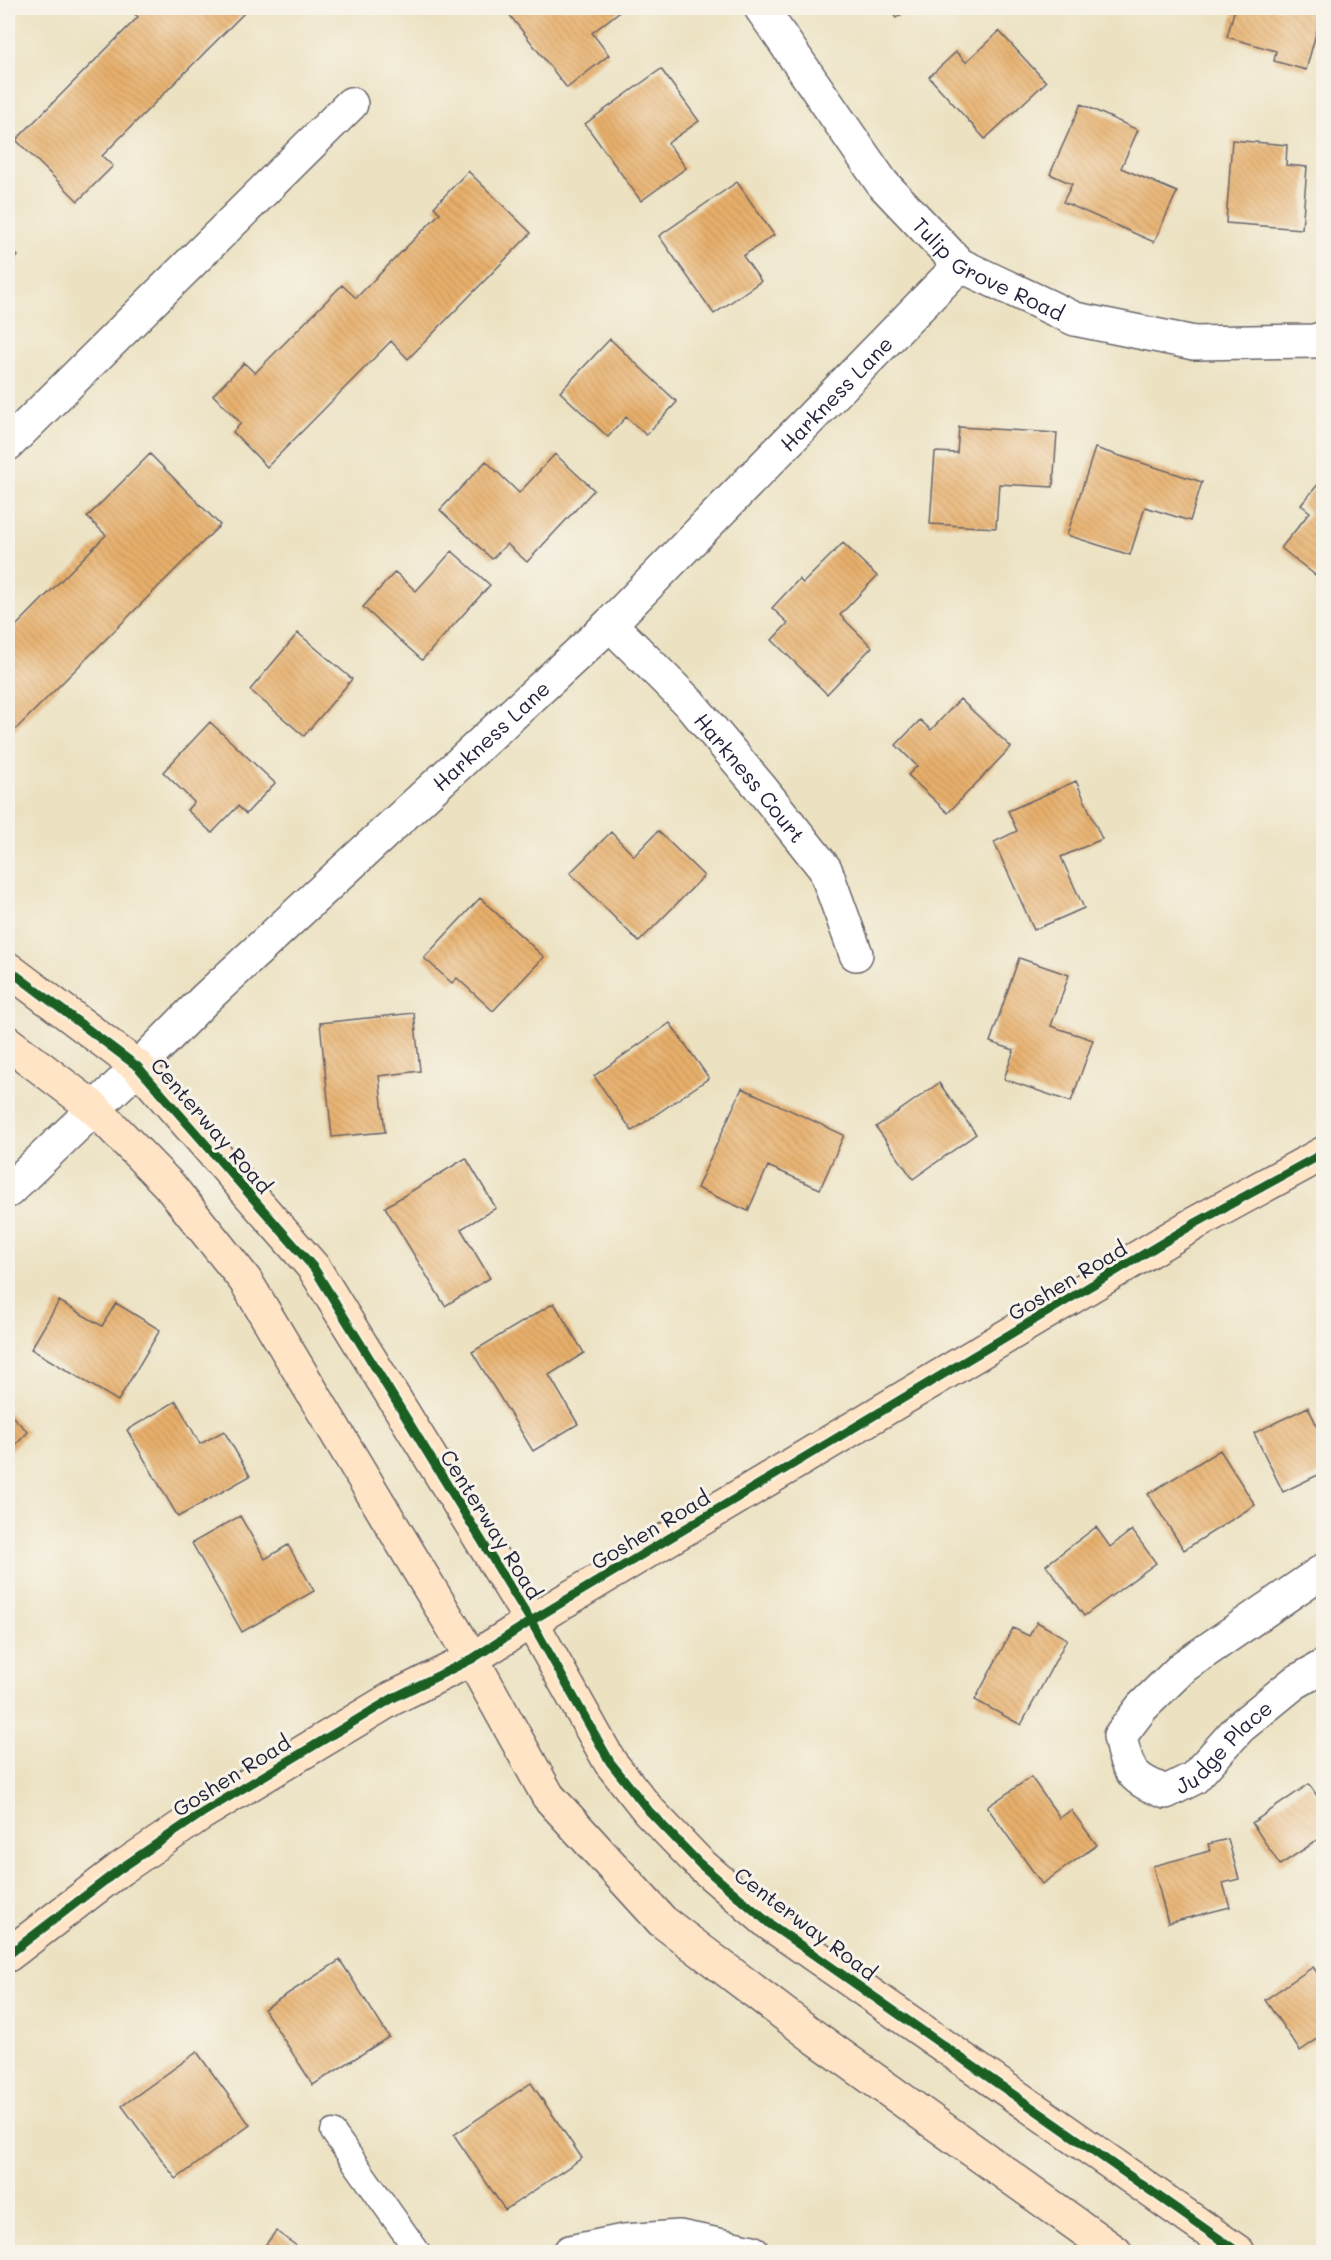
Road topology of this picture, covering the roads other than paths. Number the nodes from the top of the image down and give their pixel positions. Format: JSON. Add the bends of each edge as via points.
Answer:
{"nodes":[{"id":1,"x":761,"y":8,"type":"edge"},
{"id":2,"x":351,"y":104,"type":"dead end"},
{"id":3,"x":960,"y":265,"type":"junction"},
{"id":4,"x":1323,"y":338,"type":"edge"},
{"id":5,"x":8,"y":444,"type":"edge"},
{"id":6,"x":610,"y":624,"type":"junction"},
{"id":7,"x":856,"y":954,"type":"dead end"},
{"id":8,"x":8,"y":969,"type":"edge"},
{"id":9,"x":8,"y":1043,"type":"edge"},
{"id":10,"x":138,"y":1067,"type":"junction"},
{"id":11,"x":94,"y":1108,"type":"junction"},
{"id":12,"x":1323,"y":1153,"type":"edge"},
{"id":13,"x":8,"y":1191,"type":"edge"},
{"id":14,"x":1323,"y":1570,"type":"edge"},
{"id":15,"x":531,"y":1621,"type":"junction"},
{"id":16,"x":472,"y":1659,"type":"junction"},
{"id":17,"x":1323,"y":1666,"type":"edge"},
{"id":18,"x":8,"y":1955,"type":"edge"},
{"id":19,"x":333,"y":2132,"type":"dead end"},
{"id":20,"x":418,"y":2253,"type":"edge"},
{"id":21,"x":570,"y":2253,"type":"edge"},
{"id":22,"x":752,"y":2253,"type":"edge"},
{"id":23,"x":1115,"y":2253,"type":"edge"},
{"id":24,"x":1238,"y":2253,"type":"edge"}],
"edges":[{"from":1,"to":3,"type":"street","name":"Tulip Grove Road","via":[[882,183]]},
{"from":2,"to":5,"type":"street"},
{"from":3,"to":4,"type":"street","name":"Tulip Grove Road","via":[[1075,319],[1194,343]]},
{"from":3,"to":6,"type":"street","name":"Harkness Lane"},
{"from":6,"to":7,"type":"street","name":"Harkness Court","via":[[690,705],[825,869]]},
{"from":6,"to":10,"type":"street","name":"Harkness Lane","via":[[205,999]]},
{"from":8,"to":10,"type":"street","name":"Centerway Road"},
{"from":9,"to":11,"type":"street"},
{"from":10,"to":11,"type":"street","name":"Harkness Lane"},
{"from":10,"to":15,"type":"street","name":"Centerway Road","via":[[314,1268]]},
{"from":11,"to":13,"type":"street","name":"Harkness Lane"},
{"from":11,"to":16,"type":"street","via":[[169,1185],[245,1280]]},
{"from":12,"to":15,"type":"street","name":"Goshen Road","via":[[1194,1224]]},
{"from":14,"to":17,"type":"street","name":"Judge Place","via":[[1184,1666],[1142,1707],[1120,1736],[1125,1761],[1140,1782],[1166,1792],[1194,1778],[1240,1727],[1294,1683]]},
{"from":15,"to":16,"type":"street","name":"Goshen Road"},
{"from":15,"to":24,"type":"street","name":"Centerway Road","via":[[610,1762],[699,1863],[770,1924]]},
{"from":16,"to":18,"type":"street","name":"Goshen Road","via":[[393,1698],[202,1813],[120,1869]]},
{"from":16,"to":23,"type":"street","via":[[548,1796],[662,1921],[816,2038]]},
{"from":19,"to":20,"type":"lane"},
{"from":21,"to":22,"type":"street","via":[[624,2241],[679,2237]]}]}
